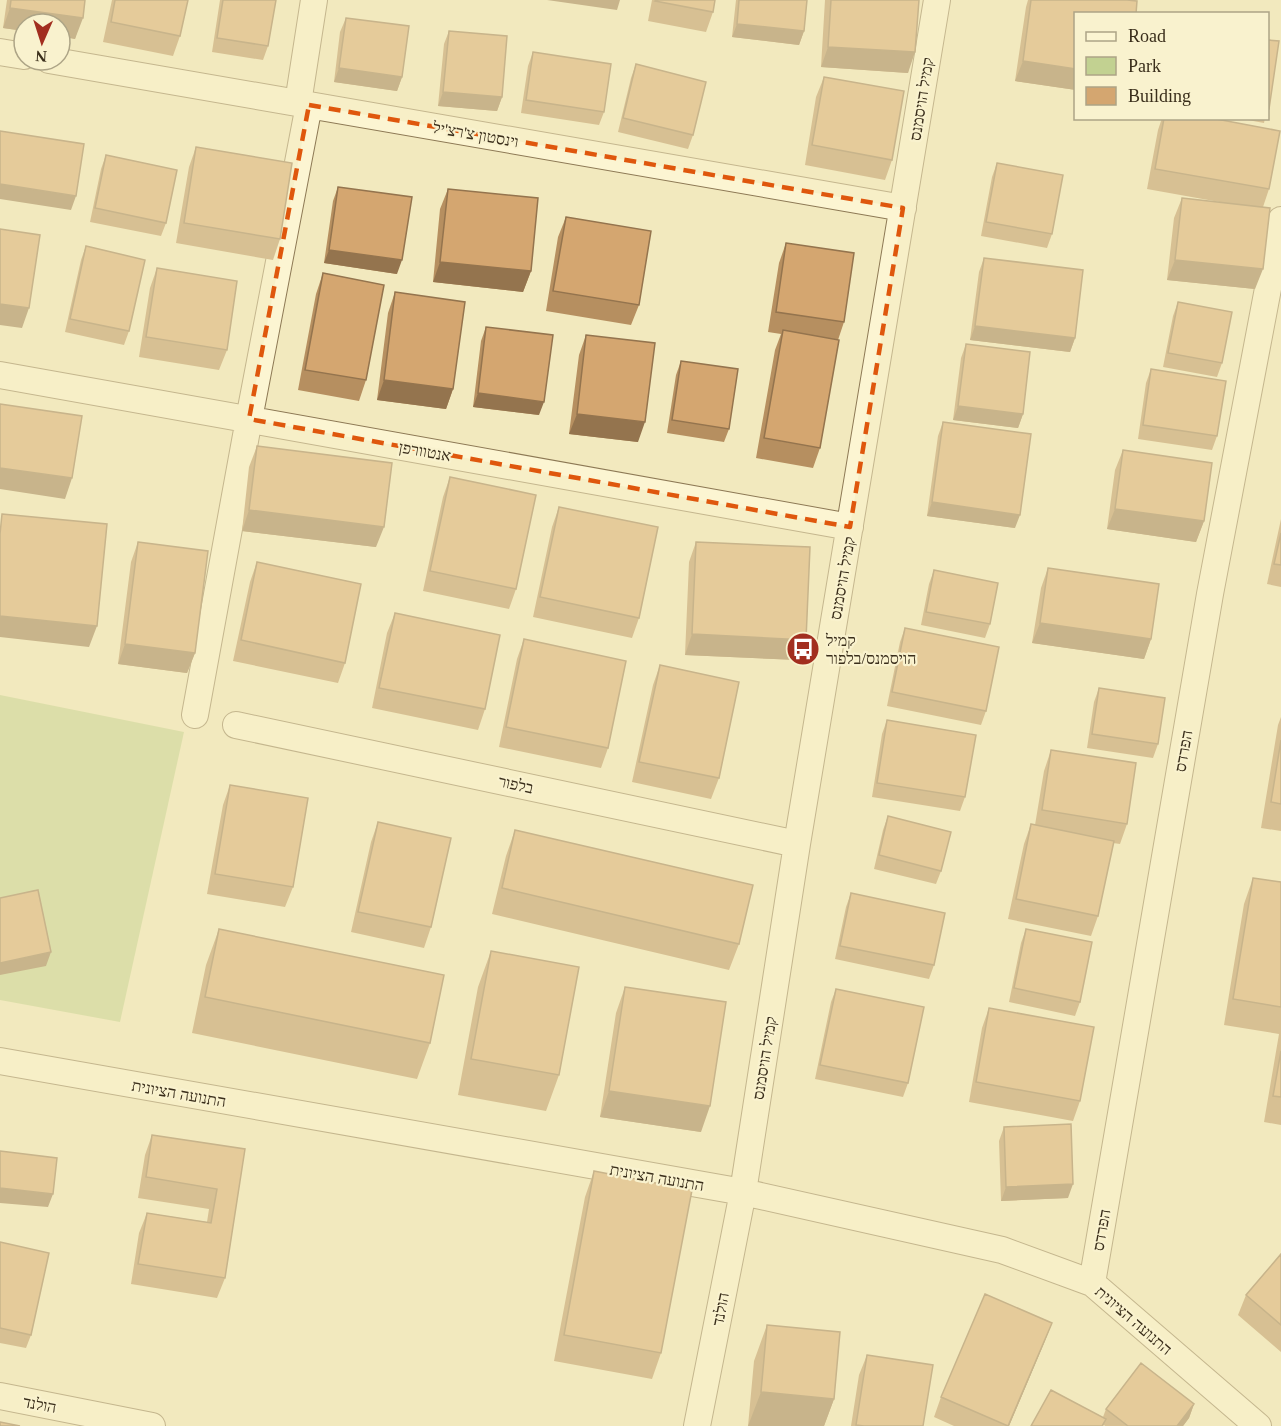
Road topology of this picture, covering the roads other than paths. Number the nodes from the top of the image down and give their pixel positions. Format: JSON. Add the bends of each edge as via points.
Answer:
{"nodes":[{"id":1,"x":314,"y":0,"type":"edge"},
{"id":2,"x":937,"y":0,"type":"edge"},
{"id":3,"x":72,"y":64,"type":"edge"},
{"id":4,"x":303,"y":104,"type":"junction"},
{"id":5,"x":903,"y":208,"type":"junction"},
{"id":6,"x":1281,"y":220,"type":"edge"},
{"id":7,"x":0,"y":375,"type":"edge"},
{"id":8,"x":249,"y":419,"type":"junction"},
{"id":9,"x":850,"y":527,"type":"junction"},
{"id":10,"x":195,"y":715,"type":"dead end"},
{"id":11,"x":236,"y":724,"type":"dead end"},
{"id":12,"x":796,"y":843,"type":"junction"},
{"id":13,"x":0,"y":1061,"type":"edge"},
{"id":14,"x":743,"y":1192,"type":"junction"},
{"id":15,"x":1092,"y":1283,"type":"junction"},
{"id":16,"x":0,"y":1396,"type":"edge"},
{"id":17,"x":152,"y":1426,"type":"edge"},
{"id":18,"x":697,"y":1426,"type":"edge"},
{"id":19,"x":1258,"y":1426,"type":"edge"}],
"edges":[{"from":1,"to":4,"type":"street"},
{"from":2,"to":5,"type":"street","name":"קמיל הויסמנס"},
{"from":3,"to":4,"type":"street","name":"וינסטון צ'רצ'יל"},
{"from":4,"to":5,"type":"street","name":"וינסטון צ'רצ'יל"},
{"from":4,"to":8,"type":"street"},
{"from":5,"to":9,"type":"street","name":"קמיל הויסמנס"},
{"from":6,"to":15,"type":"street","name":"הפרדס","via":[[1210,594]]},
{"from":7,"to":8,"type":"street","name":"אנטוורפן"},
{"from":8,"to":9,"type":"street","name":"אנטוורפן"},
{"from":8,"to":10,"type":"street"},
{"from":9,"to":12,"type":"street","name":"קמיל הויסמנס"},
{"from":11,"to":12,"type":"street","name":"בלפור"},
{"from":12,"to":14,"type":"street","name":"קמיל הויסמנס"},
{"from":13,"to":14,"type":"street","name":"התנועה הציונית"},
{"from":14,"to":15,"type":"street","name":"התנועה הציונית","via":[[1002,1250]]},
{"from":14,"to":18,"type":"street","name":"הולנד"},
{"from":15,"to":19,"type":"street","name":"התנועה הציונית"},
{"from":16,"to":17,"type":"street","name":"הולנד"}]}
